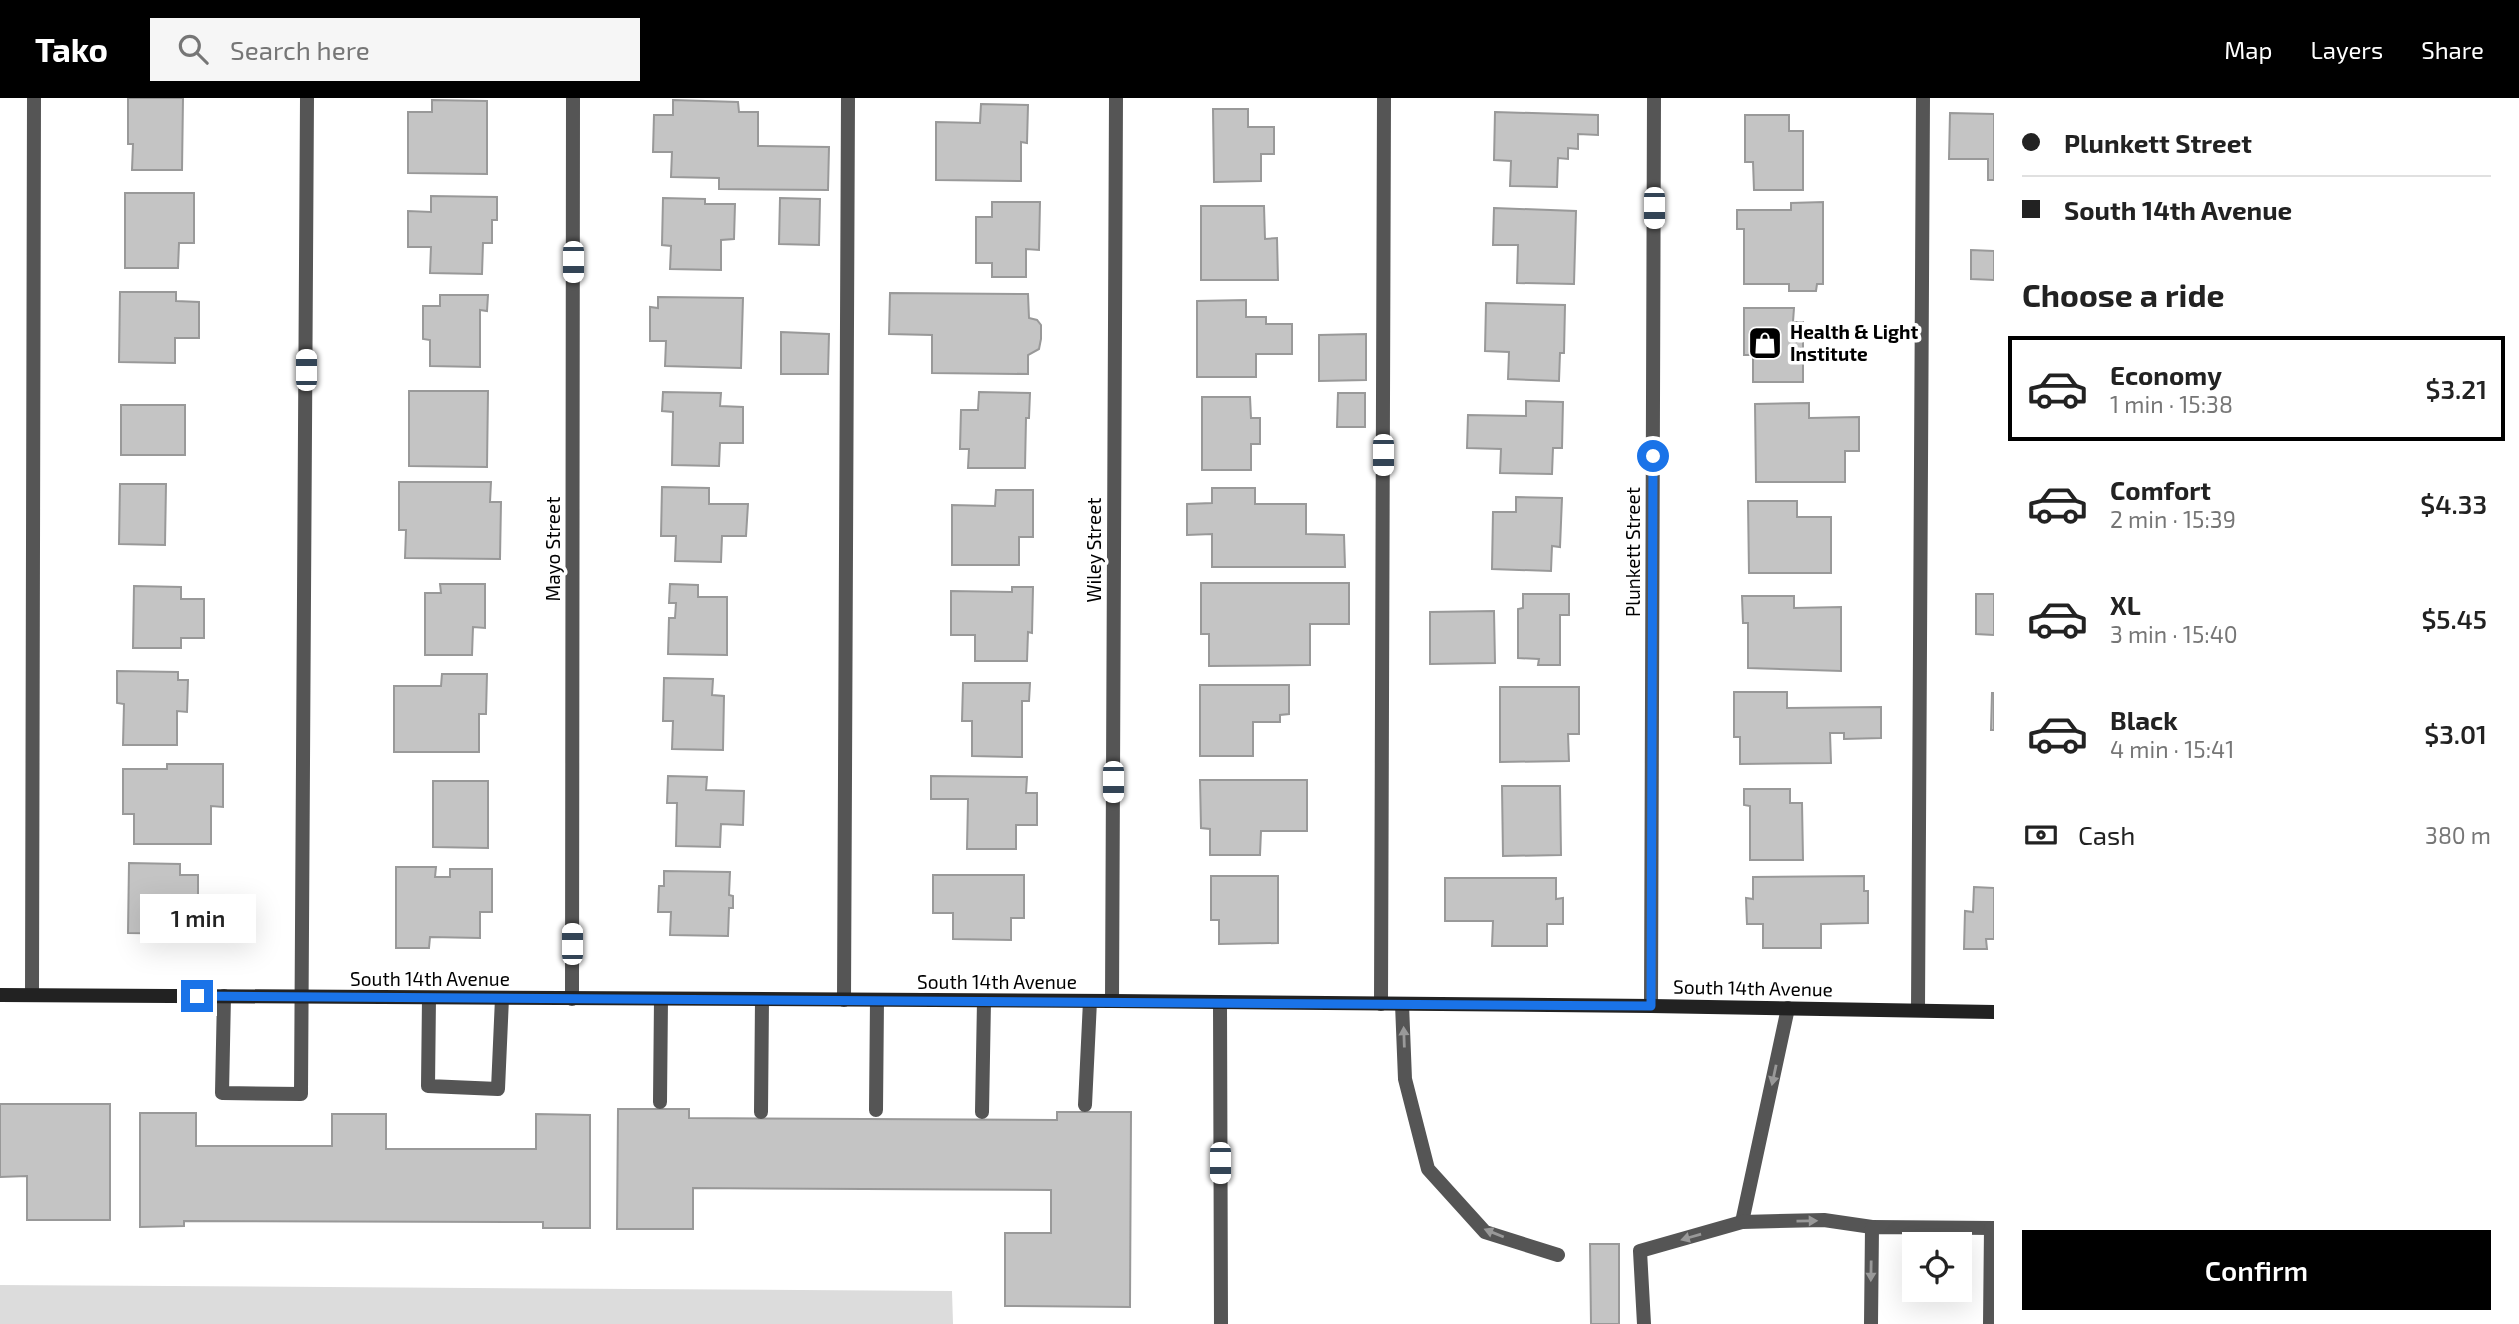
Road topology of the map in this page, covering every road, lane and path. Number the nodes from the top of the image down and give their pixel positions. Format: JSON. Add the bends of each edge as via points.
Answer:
{"nodes":[{"id":1,"x":34,"y":98,"type":"edge"},
{"id":2,"x":307,"y":98,"type":"edge"},
{"id":3,"x":573,"y":98,"type":"edge"},
{"id":4,"x":848,"y":98,"type":"edge"},
{"id":5,"x":1116,"y":98,"type":"edge"},
{"id":6,"x":1384,"y":98,"type":"edge"},
{"id":7,"x":1654,"y":98,"type":"edge"},
{"id":8,"x":1923,"y":98,"type":"edge"},
{"id":9,"x":0,"y":995,"type":"edge"},
{"id":10,"x":32,"y":995,"type":"junction"},
{"id":11,"x":225,"y":996,"type":"junction"},
{"id":12,"x":303,"y":997,"type":"junction"},
{"id":13,"x":429,"y":998,"type":"junction"},
{"id":14,"x":502,"y":998,"type":"junction"},
{"id":15,"x":572,"y":999,"type":"junction"},
{"id":16,"x":661,"y":999,"type":"junction"},
{"id":17,"x":762,"y":1000,"type":"junction"},
{"id":18,"x":844,"y":1000,"type":"junction"},
{"id":19,"x":877,"y":1000,"type":"junction"},
{"id":20,"x":984,"y":1001,"type":"junction"},
{"id":21,"x":1112,"y":1001,"type":"junction"},
{"id":22,"x":1090,"y":1002,"type":"junction"},
{"id":23,"x":1220,"y":1003,"type":"junction"},
{"id":24,"x":1381,"y":1004,"type":"junction"},
{"id":25,"x":1402,"y":1004,"type":"junction"},
{"id":26,"x":1651,"y":1006,"type":"junction"},
{"id":27,"x":1788,"y":1008,"type":"junction"},
{"id":28,"x":1918,"y":1010,"type":"junction"},
{"id":29,"x":1994,"y":1012,"type":"edge"},
{"id":30,"x":660,"y":1102,"type":"dead end"},
{"id":31,"x":1085,"y":1105,"type":"dead end"},
{"id":32,"x":876,"y":1110,"type":"dead end"},
{"id":33,"x":761,"y":1112,"type":"dead end"},
{"id":34,"x":982,"y":1112,"type":"dead end"},
{"id":35,"x":1742,"y":1222,"type":"junction"},
{"id":36,"x":1872,"y":1227,"type":"junction"},
{"id":37,"x":1992,"y":1228,"type":"edge"},
{"id":38,"x":1558,"y":1255,"type":"dead end"},
{"id":39,"x":1221,"y":1324,"type":"edge"},
{"id":40,"x":1644,"y":1324,"type":"edge"},
{"id":41,"x":1871,"y":1324,"type":"edge"},
{"id":42,"x":1990,"y":1324,"type":"edge"}],
"edges":[{"from":1,"to":10,"type":"street"},
{"from":2,"to":12,"type":"street"},
{"from":3,"to":15,"type":"street","name":"Mayo Street"},
{"from":4,"to":18,"type":"street"},
{"from":5,"to":21,"type":"street","name":"Wiley Street"},
{"from":6,"to":24,"type":"street"},
{"from":7,"to":26,"type":"street","name":"Plunkett Street"},
{"from":8,"to":28,"type":"street"},
{"from":9,"to":10,"type":"street","name":"South 14th Avenue"},
{"from":10,"to":11,"type":"street","name":"South 14th Avenue"},
{"from":11,"to":12,"type":"street","name":"South 14th Avenue"},
{"from":11,"to":12,"type":"street","via":[[222,1093],[301,1094]]},
{"from":12,"to":13,"type":"street","name":"South 14th Avenue"},
{"from":13,"to":14,"type":"street","name":"South 14th Avenue"},
{"from":13,"to":14,"type":"street","via":[[428,1086],[498,1089]]},
{"from":14,"to":15,"type":"street","name":"South 14th Avenue"},
{"from":15,"to":16,"type":"street","name":"South 14th Avenue"},
{"from":16,"to":17,"type":"street","name":"South 14th Avenue"},
{"from":16,"to":30,"type":"street"},
{"from":17,"to":18,"type":"street","name":"South 14th Avenue"},
{"from":17,"to":33,"type":"street"},
{"from":18,"to":19,"type":"street","name":"South 14th Avenue"},
{"from":19,"to":20,"type":"street","name":"South 14th Avenue"},
{"from":19,"to":32,"type":"street"},
{"from":20,"to":22,"type":"street","name":"South 14th Avenue"},
{"from":20,"to":34,"type":"street"},
{"from":21,"to":22,"type":"street","name":"South 14th Avenue"},
{"from":21,"to":23,"type":"street","name":"South 14th Avenue"},
{"from":22,"to":31,"type":"street"},
{"from":23,"to":24,"type":"street","name":"South 14th Avenue"},
{"from":23,"to":39,"type":"street"},
{"from":24,"to":25,"type":"street","name":"South 14th Avenue"},
{"from":25,"to":26,"type":"street","name":"South 14th Avenue"},
{"from":38,"to":25,"type":"street","one_way":true,"via":[[1485,1231],[1428,1169],[1405,1079]]},
{"from":26,"to":27,"type":"street","name":"South 14th Avenue"},
{"from":27,"to":28,"type":"street","name":"South 14th Avenue"},
{"from":27,"to":35,"type":"street","one_way":true},
{"from":28,"to":29,"type":"street","name":"South 14th Avenue"},
{"from":35,"to":36,"type":"street","one_way":true,"via":[[1824,1220]]},
{"from":35,"to":40,"type":"street","one_way":true,"via":[[1640,1251]]},
{"from":36,"to":37,"type":"street"},
{"from":36,"to":41,"type":"street","one_way":true},
{"from":37,"to":42,"type":"street"}]}
